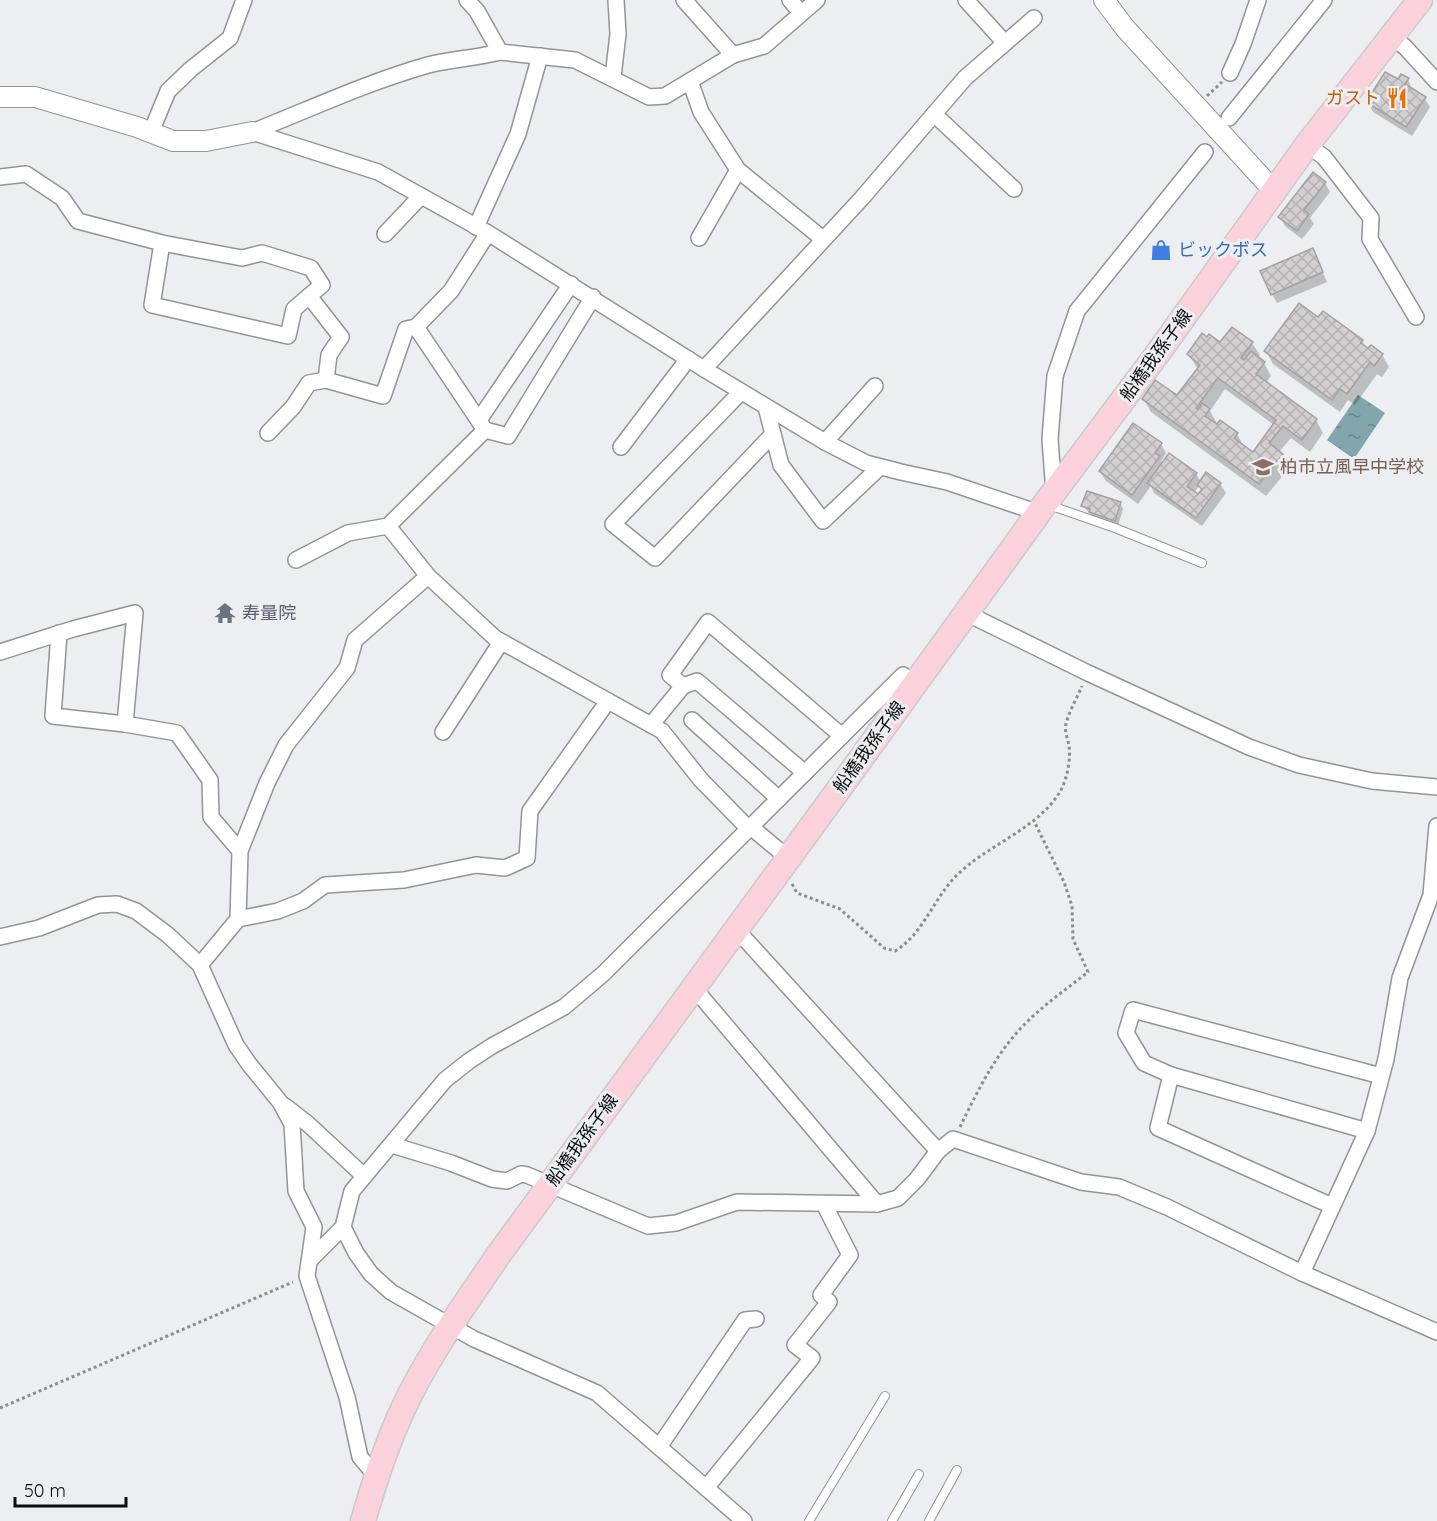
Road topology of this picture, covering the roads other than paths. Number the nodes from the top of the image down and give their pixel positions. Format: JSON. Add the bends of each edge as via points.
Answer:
{"nodes":[{"id":1,"x":244,"y":0,"type":"edge"},
{"id":2,"x":467,"y":0,"type":"edge"},
{"id":3,"x":616,"y":0,"type":"edge"},
{"id":4,"x":684,"y":0,"type":"edge"},
{"id":5,"x":790,"y":0,"type":"edge"},
{"id":6,"x":817,"y":0,"type":"edge"},
{"id":7,"x":966,"y":0,"type":"edge"},
{"id":8,"x":1104,"y":0,"type":"edge"},
{"id":9,"x":1258,"y":0,"type":"edge"},
{"id":10,"x":1324,"y":0,"type":"edge"},
{"id":11,"x":1420,"y":0,"type":"edge"},
{"id":12,"x":801,"y":13,"type":"junction"},
{"id":13,"x":1034,"y":18,"type":"dead end"},
{"id":14,"x":1392,"y":37,"type":"junction"},
{"id":15,"x":1005,"y":43,"type":"junction"},
{"id":16,"x":500,"y":52,"type":"junction"},
{"id":17,"x":733,"y":55,"type":"junction"},
{"id":18,"x":540,"y":56,"type":"junction"},
{"id":19,"x":1230,"y":72,"type":"dead end"},
{"id":20,"x":613,"y":77,"type":"junction"},
{"id":21,"x":690,"y":81,"type":"junction"},
{"id":22,"x":1437,"y":82,"type":"edge"},
{"id":23,"x":0,"y":97,"type":"edge"},
{"id":24,"x":934,"y":114,"type":"junction"},
{"id":25,"x":1229,"y":118,"type":"dead end"},
{"id":26,"x":151,"y":132,"type":"junction"},
{"id":27,"x":252,"y":132,"type":"junction"},
{"id":28,"x":1307,"y":145,"type":"junction"},
{"id":29,"x":1205,"y":152,"type":"dead end"},
{"id":30,"x":738,"y":170,"type":"junction"},
{"id":31,"x":0,"y":177,"type":"edge"},
{"id":32,"x":1014,"y":189,"type":"dead end"},
{"id":33,"x":1274,"y":191,"type":"junction"},
{"id":34,"x":421,"y":196,"type":"junction"},
{"id":35,"x":482,"y":230,"type":"junction"},
{"id":36,"x":385,"y":234,"type":"dead end"},
{"id":37,"x":699,"y":238,"type":"dead end"},
{"id":38,"x":824,"y":239,"type":"junction"},
{"id":39,"x":162,"y":243,"type":"junction"},
{"id":40,"x":571,"y":284,"type":"junction"},
{"id":41,"x":309,"y":296,"type":"junction"},
{"id":42,"x":593,"y":297,"type":"junction"},
{"id":43,"x":1416,"y":317,"type":"dead end"},
{"id":44,"x":417,"y":327,"type":"junction"},
{"id":45,"x":688,"y":359,"type":"junction"},
{"id":46,"x":704,"y":369,"type":"junction"},
{"id":47,"x":326,"y":380,"type":"junction"},
{"id":48,"x":875,"y":386,"type":"dead end"},
{"id":49,"x":741,"y":392,"type":"junction"},
{"id":50,"x":766,"y":407,"type":"junction"},
{"id":51,"x":482,"y":425,"type":"junction"},
{"id":52,"x":268,"y":433,"type":"dead end"},
{"id":53,"x":773,"y":434,"type":"junction"},
{"id":54,"x":825,"y":442,"type":"junction"},
{"id":55,"x":621,"y":447,"type":"dead end"},
{"id":56,"x":880,"y":467,"type":"junction"},
{"id":57,"x":1046,"y":503,"type":"junction"},
{"id":58,"x":388,"y":526,"type":"junction"},
{"id":59,"x":296,"y":560,"type":"dead end"},
{"id":60,"x":1202,"y":563,"type":"dead end"},
{"id":61,"x":428,"y":576,"type":"junction"},
{"id":62,"x":966,"y":613,"type":"junction"},
{"id":63,"x":59,"y":633,"type":"junction"},
{"id":64,"x":501,"y":642,"type":"junction"},
{"id":65,"x":0,"y":652,"type":"edge"},
{"id":66,"x":915,"y":684,"type":"junction"},
{"id":67,"x":683,"y":686,"type":"junction"},
{"id":68,"x":608,"y":701,"type":"junction"},
{"id":69,"x":692,"y":720,"type":"dead end"},
{"id":70,"x":125,"y":724,"type":"junction"},
{"id":71,"x":651,"y":725,"type":"junction"},
{"id":72,"x":443,"y":732,"type":"dead end"},
{"id":73,"x":842,"y":736,"type":"junction"},
{"id":74,"x":805,"y":773,"type":"junction"},
{"id":75,"x":1437,"y":787,"type":"edge"},
{"id":76,"x":779,"y":799,"type":"junction"},
{"id":77,"x":1437,"y":826,"type":"edge"},
{"id":78,"x":750,"y":828,"type":"junction"},
{"id":79,"x":240,"y":851,"type":"junction"},
{"id":80,"x":785,"y":862,"type":"junction"},
{"id":81,"x":238,"y":919,"type":"junction"},
{"id":82,"x":736,"y":929,"type":"junction"},
{"id":83,"x":0,"y":937,"type":"edge"},
{"id":84,"x":200,"y":965,"type":"junction"},
{"id":85,"x":694,"y":988,"type":"junction"},
{"id":86,"x":1171,"y":1075,"type":"junction"},
{"id":87,"x":1381,"y":1076,"type":"junction"},
{"id":88,"x":280,"y":1102,"type":"junction"},
{"id":89,"x":1367,"y":1131,"type":"junction"},
{"id":90,"x":392,"y":1145,"type":"junction"},
{"id":91,"x":938,"y":1151,"type":"junction"},
{"id":92,"x":364,"y":1176,"type":"junction"},
{"id":93,"x":549,"y":1185,"type":"junction"},
{"id":94,"x":824,"y":1204,"type":"junction"},
{"id":95,"x":877,"y":1204,"type":"junction"},
{"id":96,"x":1332,"y":1206,"type":"junction"},
{"id":97,"x":343,"y":1227,"type":"junction"},
{"id":98,"x":311,"y":1259,"type":"junction"},
{"id":99,"x":1302,"y":1273,"type":"junction"},
{"id":100,"x":756,"y":1318,"type":"dead end"},
{"id":101,"x":449,"y":1327,"type":"junction"},
{"id":102,"x":1437,"y":1332,"type":"edge"},
{"id":103,"x":885,"y":1396,"type":"dead end"},
{"id":104,"x":659,"y":1447,"type":"junction"},
{"id":105,"x":957,"y":1470,"type":"dead end"},
{"id":106,"x":919,"y":1474,"type":"dead end"},
{"id":107,"x":376,"y":1476,"type":"junction"},
{"id":108,"x":706,"y":1488,"type":"junction"},
{"id":109,"x":363,"y":1521,"type":"edge"},
{"id":110,"x":744,"y":1521,"type":"edge"},
{"id":111,"x":809,"y":1521,"type":"edge"},
{"id":112,"x":892,"y":1521,"type":"edge"},
{"id":113,"x":929,"y":1521,"type":"edge"}],
"edges":[{"from":1,"to":26,"type":"street","via":[[230,38],[168,91]]},
{"from":2,"to":16,"type":"street"},
{"from":3,"to":20,"type":"street","via":[[618,34]]},
{"from":4,"to":17,"type":"street"},
{"from":5,"to":12,"type":"street"},
{"from":6,"to":12,"type":"street"},
{"from":7,"to":15,"type":"street"},
{"from":8,"to":33,"type":"street"},
{"from":9,"to":19,"type":"street"},
{"from":10,"to":25,"type":"street"},
{"from":11,"to":14,"type":"main road","name":"船橋我孫子線"},
{"from":12,"to":17,"type":"street","via":[[764,46]]},
{"from":13,"to":15,"type":"street"},
{"from":14,"to":22,"type":"street"},
{"from":14,"to":28,"type":"main road","name":"船橋我孫子線"},
{"from":15,"to":24,"type":"street","via":[[965,78]]},
{"from":16,"to":18,"type":"street"},
{"from":16,"to":27,"type":"street","via":[[430,65],[383,79]]},
{"from":17,"to":21,"type":"street"},
{"from":18,"to":20,"type":"street","via":[[575,60]]},
{"from":18,"to":35,"type":"street","via":[[518,134]]},
{"from":20,"to":21,"type":"street","via":[[649,97],[665,96]]},
{"from":21,"to":30,"type":"street","via":[[701,112]]},
{"from":23,"to":26,"type":"street","via":[[35,97]]},
{"from":24,"to":32,"type":"street"},
{"from":24,"to":38,"type":"street"},
{"from":26,"to":27,"type":"street","via":[[173,141],[206,141]]},
{"from":27,"to":34,"type":"street","via":[[378,172]]},
{"from":28,"to":33,"type":"main road","name":"船橋我孫子線"},
{"from":28,"to":43,"type":"street","via":[[1324,157],[1371,218],[1370,239]]},
{"from":29,"to":57,"type":"street","via":[[1077,311],[1055,376]]},
{"from":30,"to":37,"type":"street"},
{"from":30,"to":38,"type":"street"},
{"from":31,"to":39,"type":"street","via":[[26,174],[62,198],[78,220]]},
{"from":33,"to":57,"type":"main road","name":"船橋我孫子線"},
{"from":34,"to":35,"type":"street"},
{"from":34,"to":36,"type":"street"},
{"from":35,"to":40,"type":"street"},
{"from":35,"to":44,"type":"street","via":[[451,291]]},
{"from":38,"to":46,"type":"street"},
{"from":39,"to":41,"type":"street","via":[[242,258],[262,253],[312,268],[322,285]]},
{"from":39,"to":41,"type":"street","via":[[152,305],[288,336],[294,309]]},
{"from":40,"to":42,"type":"street"},
{"from":40,"to":51,"type":"street"},
{"from":41,"to":47,"type":"street","via":[[341,337],[329,355]]},
{"from":42,"to":45,"type":"street"},
{"from":42,"to":51,"type":"street","via":[[508,436]]},
{"from":44,"to":47,"type":"street","via":[[406,329],[383,396]]},
{"from":44,"to":51,"type":"street"},
{"from":45,"to":46,"type":"street"},
{"from":45,"to":55,"type":"street"},
{"from":46,"to":49,"type":"street"},
{"from":47,"to":52,"type":"street","via":[[309,383]]},
{"from":48,"to":54,"type":"street"},
{"from":49,"to":50,"type":"street"},
{"from":49,"to":53,"type":"street","via":[[613,524],[655,558]]},
{"from":50,"to":53,"type":"street"},
{"from":50,"to":54,"type":"street"},
{"from":51,"to":58,"type":"street"},
{"from":53,"to":56,"type":"street","via":[[781,465],[823,521]]},
{"from":54,"to":56,"type":"street"},
{"from":56,"to":57,"type":"street"},
{"from":57,"to":60,"type":"lane"},
{"from":57,"to":62,"type":"main road","name":"船橋我孫子線"},
{"from":58,"to":59,"type":"street","via":[[348,533]]},
{"from":58,"to":61,"type":"street"},
{"from":61,"to":64,"type":"street"},
{"from":61,"to":79,"type":"street","via":[[355,640],[347,668],[286,745]]},
{"from":62,"to":66,"type":"main road","name":"船橋我孫子線"},
{"from":62,"to":75,"type":"street","via":[[1249,747],[1299,765],[1371,781]]},
{"from":63,"to":65,"type":"street"},
{"from":63,"to":70,"type":"street","via":[[53,716]]},
{"from":63,"to":70,"type":"street","via":[[135,613]]},
{"from":64,"to":68,"type":"street"},
{"from":64,"to":72,"type":"street"},
{"from":66,"to":73,"type":"street","via":[[903,675]]},
{"from":66,"to":80,"type":"main road","name":"船橋我孫子線"},
{"from":67,"to":71,"type":"street"},
{"from":67,"to":73,"type":"street","via":[[670,675],[708,622]]},
{"from":67,"to":74,"type":"street","via":[[697,681]]},
{"from":68,"to":71,"type":"street"},
{"from":68,"to":81,"type":"street","via":[[530,811],[527,858],[505,868],[476,865],[404,880],[325,885],[278,912]]},
{"from":69,"to":76,"type":"street"},
{"from":70,"to":79,"type":"street","via":[[177,733],[210,780],[211,817]]},
{"from":71,"to":78,"type":"street","via":[[662,731],[700,780]]},
{"from":73,"to":74,"type":"street"},
{"from":74,"to":76,"type":"street"},
{"from":76,"to":78,"type":"street"},
{"from":77,"to":87,"type":"street","via":[[1431,895],[1400,978]]},
{"from":78,"to":80,"type":"street"},
{"from":78,"to":90,"type":"street","via":[[603,974],[564,1007],[492,1046],[445,1080]]},
{"from":79,"to":81,"type":"street"},
{"from":80,"to":82,"type":"main road","name":"船橋我孫子線"},
{"from":81,"to":84,"type":"street"},
{"from":82,"to":85,"type":"main road","name":"船橋我孫子線"},
{"from":82,"to":91,"type":"street"},
{"from":83,"to":84,"type":"street","via":[[39,928],[99,905],[117,904],[136,910]]},
{"from":84,"to":88,"type":"street","via":[[236,1045]]},
{"from":85,"to":93,"type":"main road","name":"船橋我孫子線"},
{"from":85,"to":95,"type":"street"},
{"from":86,"to":87,"type":"street","via":[[1144,1063],[1126,1034],[1133,1010]]},
{"from":86,"to":89,"type":"street"},
{"from":86,"to":96,"type":"street","via":[[1158,1128]]},
{"from":87,"to":89,"type":"street"},
{"from":88,"to":92,"type":"street"},
{"from":88,"to":98,"type":"street","via":[[292,1124],[296,1191],[314,1227]]},
{"from":89,"to":96,"type":"street"},
{"from":90,"to":92,"type":"street"},
{"from":90,"to":93,"type":"street","via":[[492,1179],[507,1181],[521,1174]]},
{"from":91,"to":95,"type":"street","via":[[898,1198]]},
{"from":91,"to":99,"type":"street","via":[[953,1139],[1081,1182],[1119,1187]]},
{"from":92,"to":97,"type":"street","via":[[352,1191]]},
{"from":93,"to":94,"type":"street","via":[[648,1226],[676,1223],[737,1202]]},
{"from":93,"to":101,"type":"main road","name":"船橋我孫子線"},
{"from":94,"to":95,"type":"street"},
{"from":94,"to":108,"type":"street","via":[[850,1255],[821,1294],[829,1302],[795,1345],[812,1358]]},
{"from":96,"to":99,"type":"street"},
{"from":97,"to":98,"type":"street"},
{"from":97,"to":101,"type":"street","via":[[371,1274],[391,1292]]},
{"from":98,"to":107,"type":"street","via":[[307,1276],[347,1397],[360,1457]]},
{"from":99,"to":102,"type":"street"},
{"from":100,"to":104,"type":"street","via":[[746,1320]]},
{"from":101,"to":104,"type":"street","via":[[597,1393]]},
{"from":101,"to":107,"type":"main road","name":"船橋我孫子線","via":[[403,1408]]},
{"from":103,"to":111,"type":"lane"},
{"from":104,"to":108,"type":"street"},
{"from":105,"to":113,"type":"lane"},
{"from":106,"to":112,"type":"lane"},
{"from":107,"to":109,"type":"main road","name":"船橋我孫子線"},
{"from":108,"to":110,"type":"street"}]}
